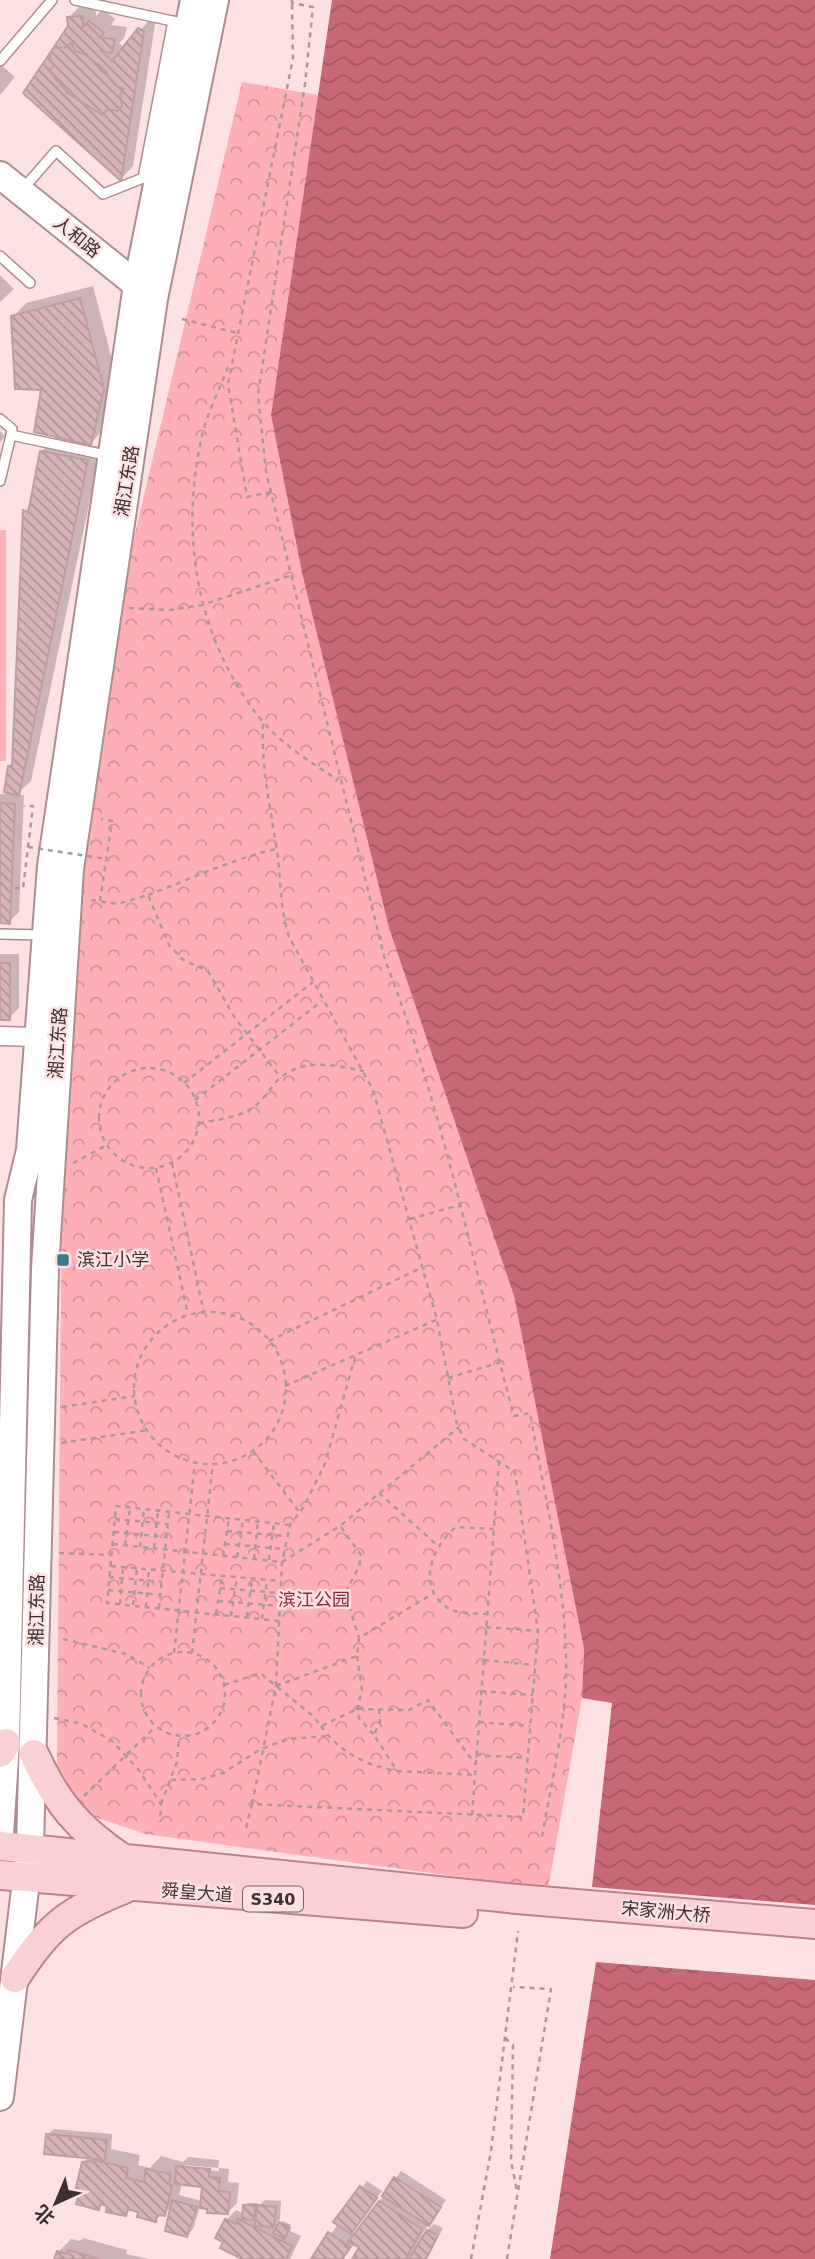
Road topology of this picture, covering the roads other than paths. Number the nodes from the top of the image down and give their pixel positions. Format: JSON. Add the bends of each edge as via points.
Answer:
{"nodes":[{"id":1,"x":52,"y":0,"type":"edge"},
{"id":2,"x":75,"y":0,"type":"edge"},
{"id":3,"x":215,"y":0,"type":"edge"},
{"id":4,"x":185,"y":15,"type":"edge"},
{"id":5,"x":0,"y":61,"type":"edge"},
{"id":6,"x":0,"y":175,"type":"edge"},
{"id":7,"x":20,"y":192,"type":"junction"},
{"id":8,"x":0,"y":256,"type":"edge"},
{"id":9,"x":30,"y":283,"type":"dead end"},
{"id":10,"x":146,"y":292,"type":"junction"},
{"id":11,"x":0,"y":419,"type":"edge"},
{"id":12,"x":11,"y":435,"type":"junction"},
{"id":13,"x":111,"y":457,"type":"junction"},
{"id":14,"x":0,"y":481,"type":"edge"},
{"id":15,"x":0,"y":934,"type":"edge"},
{"id":16,"x":46,"y":935,"type":"junction"},
{"id":17,"x":0,"y":1036,"type":"edge"},
{"id":18,"x":38,"y":1037,"type":"junction"},
{"id":19,"x":7,"y":1692,"type":"junction"},
{"id":20,"x":35,"y":1704,"type":"junction"},
{"id":21,"x":3,"y":1748,"type":"edge"},
{"id":22,"x":34,"y":1754,"type":"junction"},
{"id":23,"x":0,"y":1834,"type":"edge"},
{"id":24,"x":0,"y":1846,"type":"edge"},
{"id":25,"x":30,"y":1848,"type":"junction"},
{"id":26,"x":127,"y":1875,"type":"junction"},
{"id":27,"x":13,"y":1876,"type":"edge"},
{"id":28,"x":518,"y":1916,"type":"junction"},
{"id":29,"x":815,"y":1924,"type":"edge"},
{"id":30,"x":815,"y":1943,"type":"edge"},
{"id":31,"x":15,"y":1978,"type":"junction"},
{"id":32,"x":0,"y":2097,"type":"edge"}],
"edges":[{"from":1,"to":5,"type":"lane"},
{"from":2,"to":4,"type":"lane"},
{"from":3,"to":10,"type":"main road","name":"湘江东路"},
{"from":4,"to":7,"type":"lane","via":[[143,178],[103,194],[56,151]]},
{"from":4,"to":10,"type":"main road","name":"湘江东路"},
{"from":6,"to":7,"type":"main road","name":"人和路"},
{"from":7,"to":10,"type":"main road","name":"人和路"},
{"from":8,"to":9,"type":"lane"},
{"from":10,"to":13,"type":"main road","name":"湘江东路"},
{"from":10,"to":20,"type":"main road","name":"湘江东路","via":[[109,607],[70,869],[49,1177]]},
{"from":11,"to":12,"type":"lane","via":[[12,429]]},
{"from":12,"to":13,"type":"lane"},
{"from":12,"to":14,"type":"lane"},
{"from":13,"to":16,"type":"main road","name":"湘江东路","via":[[51,866]]},
{"from":15,"to":16,"type":"lane"},
{"from":16,"to":18,"type":"main road","name":"湘江东路"},
{"from":17,"to":18,"type":"street"},
{"from":18,"to":19,"type":"main road","name":"湘江东路","via":[[30,1150],[18,1200]]},
{"from":19,"to":20,"type":"main road"},
{"from":19,"to":21,"type":"main road","name":"湘江东路"},
{"from":20,"to":22,"type":"main road","name":"湘江东路"},
{"from":21,"to":23,"type":"main road","name":"湘江东路"},
{"from":22,"to":25,"type":"main road","name":"湘江东路"},
{"from":22,"to":26,"type":"main road","via":[[50,1789]]},
{"from":24,"to":25,"type":"main road","name":"舜皇大道","number":"S340"},
{"from":25,"to":26,"type":"main road","name":"舜皇大道","number":"S340"},
{"from":25,"to":27,"type":"main road","name":"湘江东路"},
{"from":26,"to":27,"type":"main road","name":"舜皇大道","number":"S340"},
{"from":26,"to":28,"type":"main road","name":"舜皇大道","number":"S340"},
{"from":26,"to":31,"type":"main road","via":[[58,1922]]},
{"from":27,"to":31,"type":"main road","name":"湘江东路"},
{"from":28,"to":29,"type":"main road","name":"宋家洲大桥","number":"S340"},
{"from":28,"to":30,"type":"main road","name":"宋家洲大桥","number":"S340"},
{"from":31,"to":32,"type":"main road","name":"湘江东路"}]}
